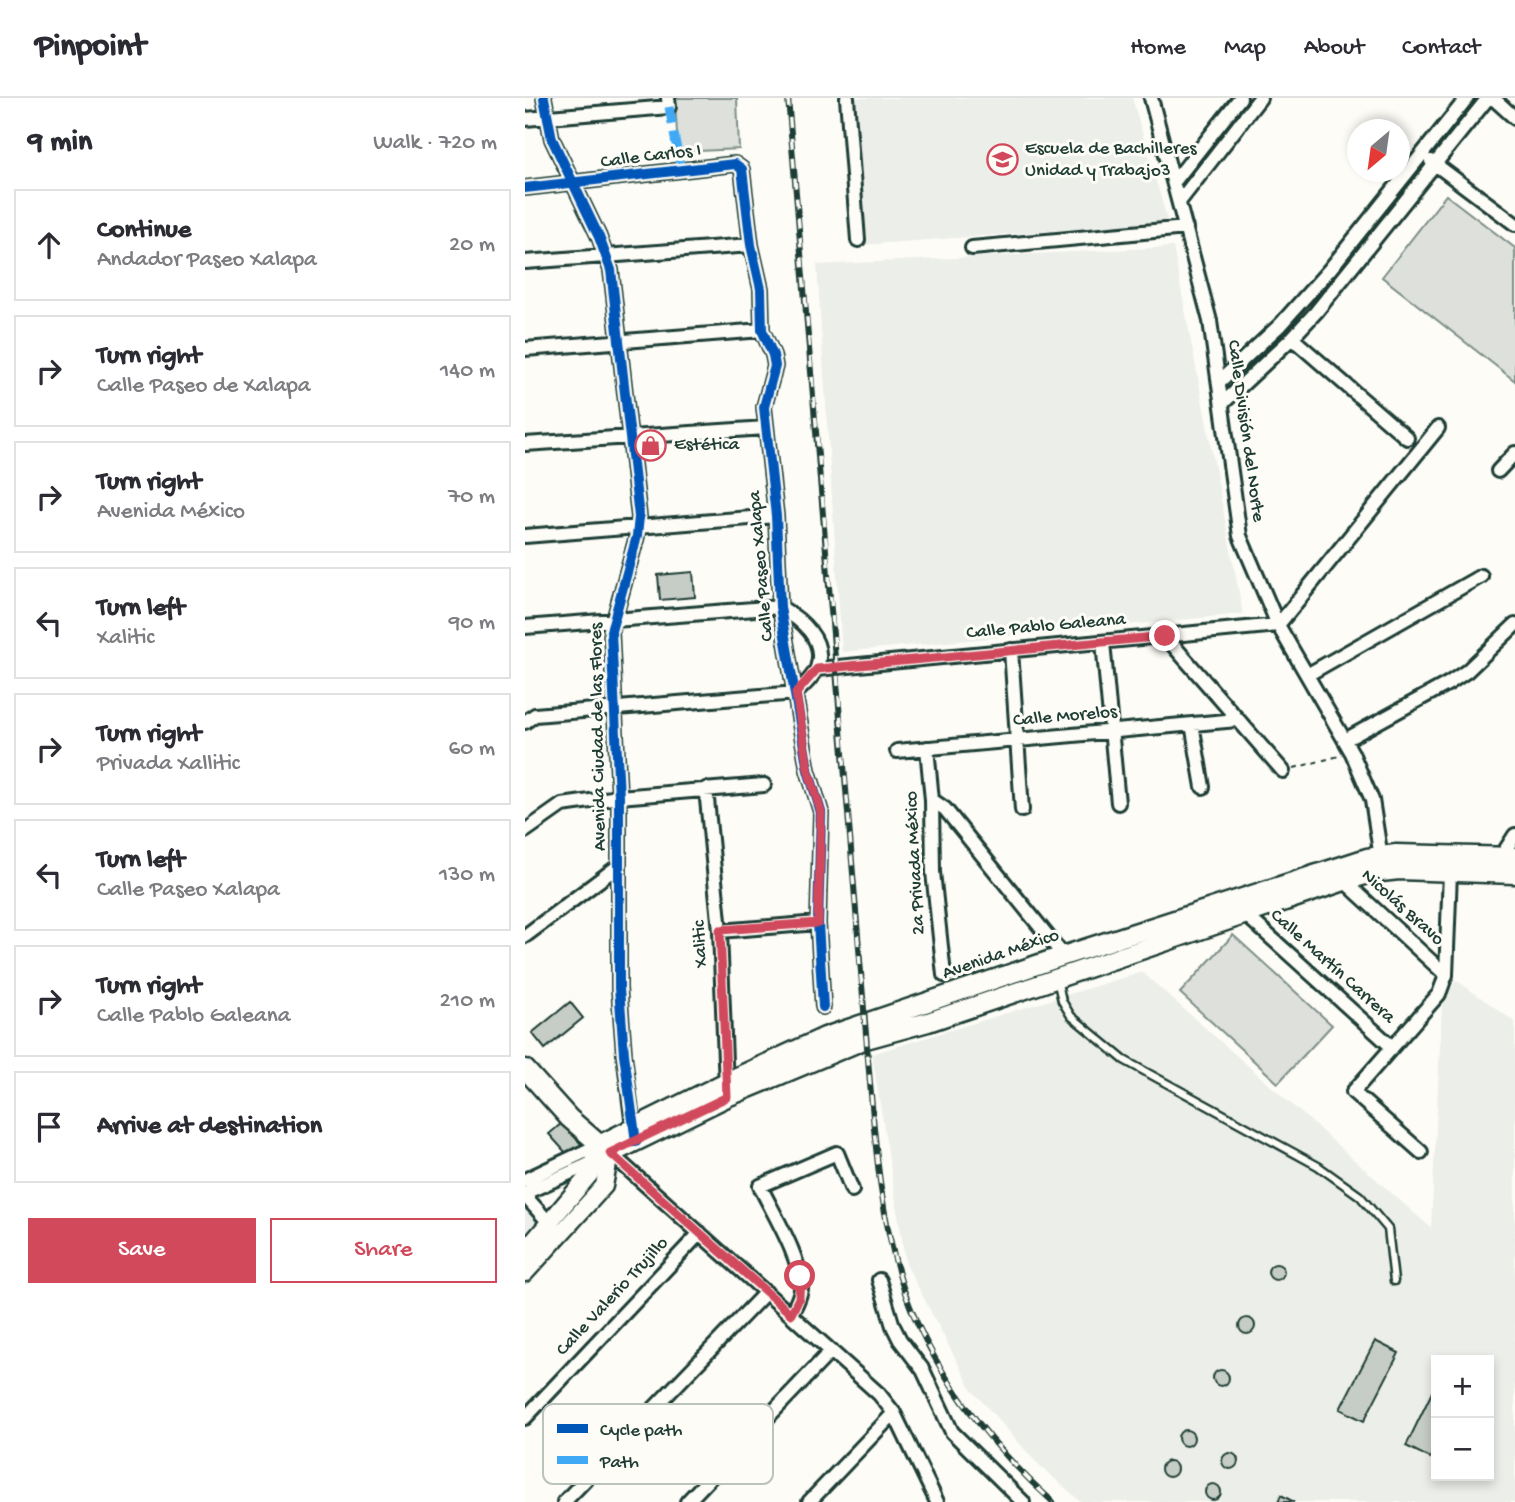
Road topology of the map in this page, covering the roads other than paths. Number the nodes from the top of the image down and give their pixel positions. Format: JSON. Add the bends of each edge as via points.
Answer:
{"nodes":[{"id":1,"x":544,"y":98,"type":"edge"},
{"id":2,"x":847,"y":98,"type":"edge"},
{"id":3,"x":1151,"y":98,"type":"edge"},
{"id":4,"x":1240,"y":98,"type":"edge"},
{"id":5,"x":1260,"y":98,"type":"edge"},
{"id":6,"x":1467,"y":98,"type":"edge"},
{"id":7,"x":1490,"y":98,"type":"edge"},
{"id":8,"x":669,"y":102,"type":"edge"},
{"id":9,"x":546,"y":117,"type":"junction"},
{"id":10,"x":525,"y":118,"type":"edge"},
{"id":11,"x":1515,"y":118,"type":"edge"},
{"id":12,"x":1423,"y":154,"type":"junction"},
{"id":13,"x":1436,"y":164,"type":"junction"},
{"id":14,"x":740,"y":166,"type":"joint"},
{"id":15,"x":1174,"y":182,"type":"junction"},
{"id":16,"x":573,"y":183,"type":"junction"},
{"id":17,"x":525,"y":188,"type":"edge"},
{"id":18,"x":1179,"y":202,"type":"junction"},
{"id":19,"x":1515,"y":224,"type":"edge"},
{"id":20,"x":1186,"y":228,"type":"junction"},
{"id":21,"x":858,"y":240,"type":"dead end"},
{"id":22,"x":751,"y":245,"type":"junction"},
{"id":23,"x":972,"y":247,"type":"dead end"},
{"id":24,"x":607,"y":255,"type":"junction"},
{"id":25,"x":525,"y":262,"type":"edge"},
{"id":26,"x":762,"y":330,"type":"junction"},
{"id":27,"x":1292,"y":338,"type":"junction"},
{"id":28,"x":620,"y":341,"type":"junction"},
{"id":29,"x":525,"y":349,"type":"edge"},
{"id":30,"x":1219,"y":382,"type":"junction"},
{"id":31,"x":1222,"y":404,"type":"junction"},
{"id":32,"x":766,"y":428,"type":"junction"},
{"id":33,"x":1438,"y":428,"type":"dead end"},
{"id":34,"x":629,"y":437,"type":"junction"},
{"id":35,"x":1407,"y":438,"type":"dead end"},
{"id":36,"x":525,"y":444,"type":"edge"},
{"id":37,"x":1515,"y":453,"type":"edge"},
{"id":38,"x":1498,"y":471,"type":"dead end"},
{"id":39,"x":776,"y":516,"type":"junction"},
{"id":40,"x":639,"y":526,"type":"junction"},
{"id":41,"x":525,"y":536,"type":"edge"},
{"id":42,"x":1481,"y":576,"type":"dead end"},
{"id":43,"x":780,"y":607,"type":"junction"},
{"id":44,"x":613,"y":620,"type":"junction"},
{"id":45,"x":1278,"y":625,"type":"junction"},
{"id":46,"x":1515,"y":625,"type":"edge"},
{"id":47,"x":525,"y":627,"type":"edge"},
{"id":48,"x":1165,"y":636,"type":"junction"},
{"id":49,"x":1103,"y":642,"type":"junction"},
{"id":50,"x":1011,"y":650,"type":"junction"},
{"id":51,"x":817,"y":669,"type":"junction"},
{"id":52,"x":1307,"y":675,"type":"junction"},
{"id":53,"x":796,"y":693,"type":"junction"},
{"id":54,"x":615,"y":708,"type":"junction"},
{"id":55,"x":1237,"y":720,"type":"junction"},
{"id":56,"x":525,"y":722,"type":"edge"},
{"id":57,"x":1192,"y":724,"type":"junction"},
{"id":58,"x":1110,"y":732,"type":"junction"},
{"id":59,"x":1345,"y":740,"type":"junction"},
{"id":60,"x":1018,"y":741,"type":"junction"},
{"id":61,"x":927,"y":748,"type":"junction"},
{"id":62,"x":897,"y":751,"type":"dead end"},
{"id":63,"x":1283,"y":771,"type":"road end"},
{"id":64,"x":765,"y":785,"type":"dead end"},
{"id":65,"x":1203,"y":787,"type":"dead end"},
{"id":66,"x":706,"y":789,"type":"junction"},
{"id":67,"x":618,"y":797,"type":"junction"},
{"id":68,"x":932,"y":800,"type":"junction"},
{"id":69,"x":1118,"y":803,"type":"dead end"},
{"id":70,"x":1022,"y":810,"type":"dead end"},
{"id":71,"x":525,"y":831,"type":"edge"},
{"id":72,"x":1515,"y":835,"type":"edge"},
{"id":73,"x":1508,"y":856,"type":"edge"},
{"id":74,"x":1382,"y":863,"type":"junction"},
{"id":75,"x":617,"y":867,"type":"junction"},
{"id":76,"x":1450,"y":872,"type":"junction"},
{"id":77,"x":1493,"y":873,"type":"junction"},
{"id":78,"x":1515,"y":874,"type":"edge"},
{"id":79,"x":1338,"y":875,"type":"junction"},
{"id":80,"x":1247,"y":915,"type":"junction"},
{"id":81,"x":818,"y":923,"type":"junction"},
{"id":82,"x":720,"y":930,"type":"junction"},
{"id":83,"x":525,"y":936,"type":"edge"},
{"id":84,"x":1055,"y":955,"type":"junction"},
{"id":85,"x":944,"y":975,"type":"dead end"},
{"id":86,"x":1446,"y":975,"type":"junction"},
{"id":87,"x":1057,"y":979,"type":"junction"},
{"id":88,"x":923,"y":1003,"type":"junction"},
{"id":89,"x":823,"y":1007,"type":"dead end"},
{"id":90,"x":928,"y":1022,"type":"junction"},
{"id":91,"x":1392,"y":1047,"type":"junction"},
{"id":92,"x":525,"y":1069,"type":"edge"},
{"id":93,"x":727,"y":1090,"type":"junction"},
{"id":94,"x":634,"y":1135,"type":"junction"},
{"id":95,"x":1421,"y":1152,"type":"dead end"},
{"id":96,"x":601,"y":1153,"type":"junction"},
{"id":97,"x":525,"y":1180,"type":"edge"},
{"id":98,"x":852,"y":1190,"type":"dead end"},
{"id":99,"x":525,"y":1195,"type":"edge"},
{"id":100,"x":554,"y":1228,"type":"junction"},
{"id":101,"x":699,"y":1233,"type":"junction"},
{"id":102,"x":525,"y":1251,"type":"edge"},
{"id":103,"x":525,"y":1273,"type":"edge"},
{"id":104,"x":879,"y":1280,"type":"dead end"},
{"id":105,"x":1394,"y":1281,"type":"dead end"},
{"id":106,"x":766,"y":1292,"type":"junction"},
{"id":107,"x":791,"y":1314,"type":"junction"},
{"id":108,"x":831,"y":1350,"type":"junction"},
{"id":109,"x":658,"y":1404,"type":"edge"},
{"id":110,"x":773,"y":1411,"type":"edge"},
{"id":111,"x":894,"y":1413,"type":"junction"},
{"id":112,"x":525,"y":1418,"type":"edge"},
{"id":113,"x":581,"y":1484,"type":"edge"},
{"id":114,"x":704,"y":1484,"type":"edge"},
{"id":115,"x":935,"y":1501,"type":"edge"},
{"id":116,"x":564,"y":1502,"type":"edge"},
{"id":117,"x":687,"y":1502,"type":"edge"},
{"id":118,"x":809,"y":1502,"type":"edge"},
{"id":119,"x":1023,"y":1502,"type":"edge"}],
"edges":[{"from":1,"to":9,"type":"street","name":"Avenida Ciudad de las Flores"},
{"from":2,"to":21,"type":"street"},
{"from":3,"to":15,"type":"street","name":"Calle División del Norte"},
{"from":4,"to":15,"type":"street"},
{"from":5,"to":18,"type":"street"},
{"from":6,"to":12,"type":"street"},
{"from":7,"to":11,"type":"street"},
{"from":7,"to":13,"type":"street"},
{"from":8,"to":9,"type":"street"},
{"from":9,"to":10,"type":"street"},
{"from":9,"to":16,"type":"street","name":"Avenida Ciudad de las Flores"},
{"from":12,"to":13,"type":"street"},
{"from":12,"to":30,"type":"street","via":[[1302,301]]},
{"from":13,"to":19,"type":"street"},
{"from":13,"to":27,"type":"street"},
{"from":14,"to":16,"type":"street","name":"Calle Carlos I"},
{"from":14,"to":22,"type":"street","name":"Calle Paseo Xalapa"},
{"from":15,"to":18,"type":"street","name":"Calle División del Norte"},
{"from":16,"to":17,"type":"street","name":"Calle Carlos I"},
{"from":16,"to":24,"type":"street","name":"Avenida Ciudad de las Flores"},
{"from":18,"to":20,"type":"street","name":"Calle División del Norte"},
{"from":20,"to":23,"type":"street"},
{"from":20,"to":30,"type":"street","name":"Calle División del Norte","via":[[1210,321]]},
{"from":22,"to":24,"type":"street"},
{"from":22,"to":26,"type":"street","name":"Calle Paseo Xalapa","via":[[760,278]]},
{"from":24,"to":25,"type":"street"},
{"from":24,"to":28,"type":"street","name":"Avenida Ciudad de las Flores"},
{"from":26,"to":28,"type":"street"},
{"from":26,"to":32,"type":"street","name":"Calle Paseo Xalapa","via":[[775,366],[764,407]]},
{"from":27,"to":31,"type":"street"},
{"from":27,"to":35,"type":"street"},
{"from":28,"to":29,"type":"street"},
{"from":28,"to":34,"type":"street","name":"Avenida Ciudad de las Flores"},
{"from":30,"to":31,"type":"street","name":"Calle División del Norte"},
{"from":31,"to":45,"type":"street","name":"Calle División del Norte","via":[[1240,536]]},
{"from":32,"to":34,"type":"street"},
{"from":32,"to":39,"type":"street","name":"Calle Paseo Xalapa"},
{"from":33,"to":45,"type":"street"},
{"from":34,"to":36,"type":"street"},
{"from":34,"to":40,"type":"street","name":"Avenida Ciudad de las Flores"},
{"from":37,"to":38,"type":"street"},
{"from":39,"to":40,"type":"street"},
{"from":39,"to":43,"type":"street","name":"Calle Paseo Xalapa"},
{"from":40,"to":41,"type":"street"},
{"from":40,"to":44,"type":"street","name":"Avenida Ciudad de las Flores"},
{"from":42,"to":52,"type":"street"},
{"from":43,"to":44,"type":"street"},
{"from":43,"to":51,"type":"street","name":"Calle Paseo Xalapa","via":[[811,632],[817,647]]},
{"from":43,"to":53,"type":"street","name":"Calle Paseo Xalapa"},
{"from":44,"to":47,"type":"street"},
{"from":44,"to":54,"type":"street","name":"Avenida Ciudad de las Flores"},
{"from":45,"to":48,"type":"street","name":"Calle Pablo Galeana"},
{"from":45,"to":52,"type":"street","name":"Calle División del Norte"},
{"from":46,"to":59,"type":"street","via":[[1467,671]]},
{"from":48,"to":49,"type":"street","name":"Calle Pablo Galeana"},
{"from":48,"to":55,"type":"street"},
{"from":49,"to":50,"type":"street","name":"Calle Pablo Galeana"},
{"from":49,"to":58,"type":"street"},
{"from":50,"to":51,"type":"street","name":"Calle Pablo Galeana"},
{"from":50,"to":60,"type":"street"},
{"from":51,"to":53,"type":"street"},
{"from":52,"to":59,"type":"street","name":"Calle División del Norte"},
{"from":53,"to":54,"type":"street"},
{"from":53,"to":81,"type":"street","name":"Calle Paseo Xalapa","via":[[808,769],[821,812]]},
{"from":54,"to":56,"type":"street","via":[[535,715]]},
{"from":54,"to":67,"type":"street","name":"Avenida Ciudad de las Flores"},
{"from":55,"to":57,"type":"street","name":"Calle Morelos"},
{"from":55,"to":63,"type":"street"},
{"from":57,"to":58,"type":"street","name":"Calle Morelos"},
{"from":57,"to":65,"type":"street"},
{"from":58,"to":60,"type":"street","name":"Calle Morelos"},
{"from":58,"to":69,"type":"street"},
{"from":59,"to":74,"type":"street","name":"Calle División del Norte","via":[[1372,800]]},
{"from":60,"to":61,"type":"street","name":"Calle Morelos"},
{"from":60,"to":70,"type":"street"},
{"from":61,"to":62,"type":"street","name":"Calle Morelos"},
{"from":61,"to":68,"type":"street","name":"2a Privada México"},
{"from":64,"to":66,"type":"street"},
{"from":66,"to":67,"type":"street"},
{"from":66,"to":82,"type":"street","name":"Xalitic"},
{"from":67,"to":71,"type":"street","via":[[562,805]]},
{"from":67,"to":75,"type":"street","name":"Avenida Ciudad de las Flores"},
{"from":68,"to":84,"type":"street","via":[[945,809]]},
{"from":68,"to":85,"type":"street","name":"2a Privada México","via":[[933,872]]},
{"from":72,"to":73,"type":"street"},
{"from":73,"to":74,"type":"main road","name":"Avenida México"},
{"from":73,"to":77,"type":"street"},
{"from":74,"to":76,"type":"main road","name":"Avenida México"},
{"from":74,"to":79,"type":"main road","name":"Avenida México"},
{"from":75,"to":83,"type":"street"},
{"from":75,"to":94,"type":"street","name":"Avenida Ciudad de las Flores","via":[[620,1001]]},
{"from":76,"to":77,"type":"main road","name":"Avenida México"},
{"from":76,"to":86,"type":"street"},
{"from":77,"to":78,"type":"main road","name":"Avenida México"},
{"from":79,"to":80,"type":"main road","name":"Avenida México"},
{"from":79,"to":84,"type":"main road","name":"Avenida México"},
{"from":79,"to":86,"type":"street","name":"Nicolás Bravo"},
{"from":80,"to":87,"type":"main road","name":"Avenida México"},
{"from":80,"to":91,"type":"street","name":"Calle Martín Carrera"},
{"from":81,"to":82,"type":"street"},
{"from":81,"to":89,"type":"street","name":"Calle Paseo Xalapa"},
{"from":82,"to":93,"type":"street","name":"Xalitic"},
{"from":84,"to":87,"type":"lane"},
{"from":84,"to":88,"type":"main road","name":"Avenida México"},
{"from":86,"to":91,"type":"street","via":[[1440,994]]},
{"from":87,"to":90,"type":"main road","name":"Avenida México"},
{"from":87,"to":105,"type":"lane","via":[[1070,1016],[1124,1060],[1318,1166],[1360,1196],[1388,1229]]},
{"from":88,"to":90,"type":"main road"},
{"from":88,"to":93,"type":"main road","name":"Avenida México","via":[[825,1037]]},
{"from":90,"to":93,"type":"main road","name":"Avenida México","via":[[866,1039]]},
{"from":91,"to":95,"type":"street","via":[[1353,1092]]},
{"from":92,"to":96,"type":"main road"},
{"from":93,"to":94,"type":"main road","name":"Avenida México"},
{"from":94,"to":96,"type":"main road","name":"Avenida México"},
{"from":96,"to":97,"type":"street","name":"Avenida México"},
{"from":96,"to":99,"type":"street","name":"Avenida México"},
{"from":96,"to":100,"type":"street","via":[[604,1186]]},
{"from":96,"to":101,"type":"street"},
{"from":98,"to":107,"type":"street","via":[[837,1153],[760,1186],[800,1276],[799,1298]]},
{"from":99,"to":100,"type":"street"},
{"from":100,"to":102,"type":"street"},
{"from":100,"to":103,"type":"street"},
{"from":101,"to":106,"type":"street"},
{"from":101,"to":112,"type":"street","name":"Calle Valerio Trujillo"},
{"from":104,"to":119,"type":"street","via":[[893,1326],[923,1370],[953,1432]]},
{"from":106,"to":107,"type":"street"},
{"from":106,"to":109,"type":"street"},
{"from":107,"to":108,"type":"street"},
{"from":108,"to":110,"type":"street"},
{"from":108,"to":111,"type":"street"},
{"from":111,"to":115,"type":"street"},
{"from":111,"to":118,"type":"street"},
{"from":113,"to":116,"type":"street"},
{"from":114,"to":117,"type":"street"}]}
